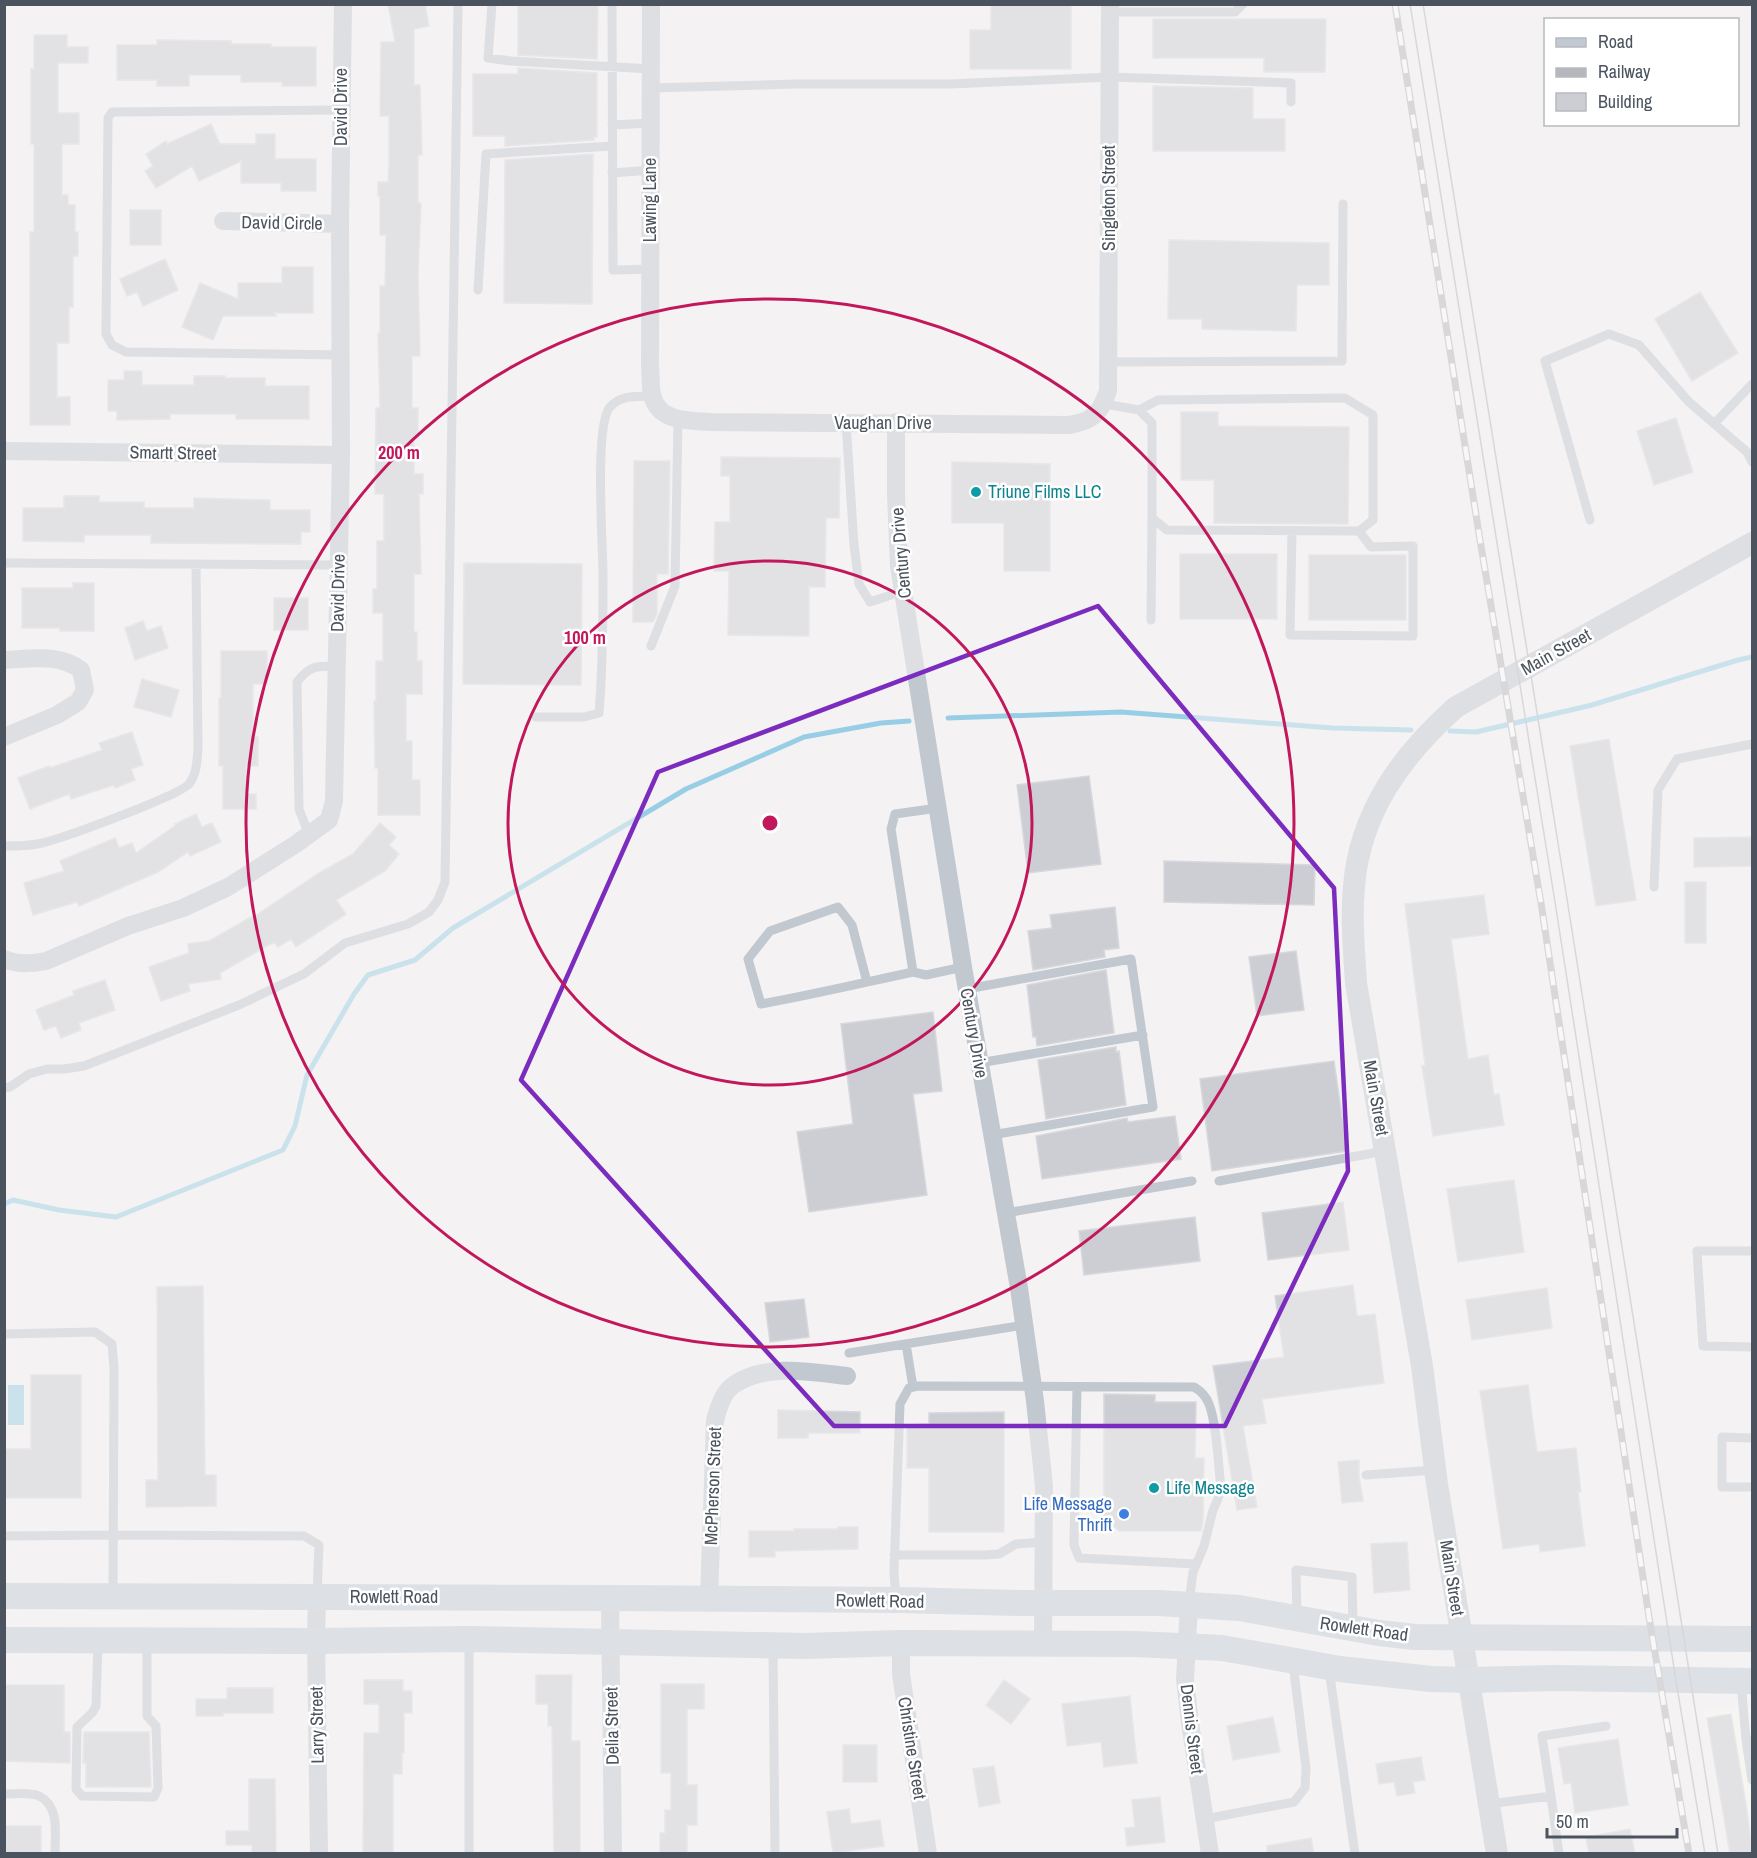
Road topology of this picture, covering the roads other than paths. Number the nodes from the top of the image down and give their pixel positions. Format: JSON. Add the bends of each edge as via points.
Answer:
{"nodes":[{"id":1,"x":343,"y":4,"type":"edge"},
{"id":2,"x":458,"y":4,"type":"edge"},
{"id":3,"x":492,"y":4,"type":"edge"},
{"id":4,"x":612,"y":4,"type":"edge"},
{"id":5,"x":1243,"y":4,"type":"edge"},
{"id":6,"x":651,"y":5,"type":"edge"},
{"id":7,"x":1110,"y":8,"type":"edge"},
{"id":8,"x":612,"y":67,"type":"junction"},
{"id":9,"x":651,"y":69,"type":"junction"},
{"id":10,"x":1110,"y":77,"type":"junction"},
{"id":11,"x":651,"y":88,"type":"junction"},
{"id":12,"x":1291,"y":102,"type":"dead end"},
{"id":13,"x":341,"y":110,"type":"junction"},
{"id":14,"x":651,"y":123,"type":"junction"},
{"id":15,"x":612,"y":125,"type":"junction"},
{"id":16,"x":612,"y":146,"type":"junction"},
{"id":17,"x":651,"y":170,"type":"junction"},
{"id":18,"x":612,"y":173,"type":"junction"},
{"id":19,"x":1343,"y":204,"type":"dead end"},
{"id":20,"x":223,"y":221,"type":"dead end"},
{"id":21,"x":340,"y":224,"type":"junction"},
{"id":22,"x":650,"y":268,"type":"junction"},
{"id":23,"x":478,"y":290,"type":"dead end"},
{"id":24,"x":341,"y":355,"type":"junction"},
{"id":25,"x":1108,"y":362,"type":"junction"},
{"id":26,"x":1752,"y":384,"type":"edge"},
{"id":27,"x":652,"y":396,"type":"junction"},
{"id":28,"x":1106,"y":397,"type":"junction"},
{"id":29,"x":1139,"y":410,"type":"junction"},
{"id":30,"x":678,"y":419,"type":"junction"},
{"id":31,"x":846,"y":422,"type":"junction"},
{"id":32,"x":896,"y":422,"type":"junction"},
{"id":33,"x":1714,"y":424,"type":"junction"},
{"id":34,"x":4,"y":451,"type":"edge"},
{"id":35,"x":341,"y":454,"type":"junction"},
{"id":36,"x":1752,"y":462,"type":"edge"},
{"id":37,"x":1152,"y":518,"type":"junction"},
{"id":38,"x":1590,"y":520,"type":"dead end"},
{"id":39,"x":1292,"y":531,"type":"junction"},
{"id":40,"x":1359,"y":531,"type":"junction"},
{"id":41,"x":1752,"y":543,"type":"edge"},
{"id":42,"x":4,"y":563,"type":"edge"},
{"id":43,"x":196,"y":564,"type":"junction"},
{"id":44,"x":339,"y":565,"type":"junction"},
{"id":45,"x":903,"y":591,"type":"junction"},
{"id":46,"x":1151,"y":620,"type":"dead end"},
{"id":47,"x":651,"y":646,"type":"dead end"},
{"id":48,"x":4,"y":660,"type":"edge"},
{"id":49,"x":337,"y":666,"type":"junction"},
{"id":50,"x":536,"y":717,"type":"dead end"},
{"id":51,"x":4,"y":737,"type":"edge"},
{"id":52,"x":1752,"y":744,"type":"edge"},
{"id":53,"x":938,"y":808,"type":"junction"},
{"id":54,"x":309,"y":835,"type":"junction"},
{"id":55,"x":4,"y":846,"type":"edge"},
{"id":56,"x":1654,"y":887,"type":"dead end"},
{"id":57,"x":4,"y":959,"type":"edge"},
{"id":58,"x":963,"y":967,"type":"junction"},
{"id":59,"x":913,"y":972,"type":"junction"},
{"id":60,"x":867,"y":982,"type":"junction"},
{"id":61,"x":967,"y":988,"type":"junction"},
{"id":62,"x":1143,"y":1035,"type":"junction"},
{"id":63,"x":979,"y":1063,"type":"junction"},
{"id":64,"x":4,"y":1088,"type":"edge"},
{"id":65,"x":992,"y":1135,"type":"junction"},
{"id":66,"x":1385,"y":1151,"type":"junction"},
{"id":67,"x":1192,"y":1181,"type":"dead end"},
{"id":68,"x":1219,"y":1181,"type":"dead end"},
{"id":69,"x":1006,"y":1213,"type":"junction"},
{"id":70,"x":1752,"y":1251,"type":"edge"},
{"id":71,"x":1024,"y":1325,"type":"junction"},
{"id":72,"x":4,"y":1334,"type":"edge"},
{"id":73,"x":906,"y":1344,"type":"junction"},
{"id":74,"x":1752,"y":1347,"type":"edge"},
{"id":75,"x":849,"y":1353,"type":"dead end"},
{"id":76,"x":847,"y":1376,"type":"dead end"},
{"id":77,"x":913,"y":1387,"type":"junction"},
{"id":78,"x":1033,"y":1387,"type":"junction"},
{"id":79,"x":1077,"y":1387,"type":"junction"},
{"id":80,"x":1752,"y":1438,"type":"edge"},
{"id":81,"x":1435,"y":1470,"type":"junction"},
{"id":82,"x":1366,"y":1475,"type":"dead end"},
{"id":83,"x":1752,"y":1487,"type":"edge"},
{"id":84,"x":114,"y":1534,"type":"junction"},
{"id":85,"x":4,"y":1536,"type":"edge"},
{"id":86,"x":1044,"y":1542,"type":"junction"},
{"id":87,"x":894,"y":1555,"type":"junction"},
{"id":88,"x":1196,"y":1564,"type":"junction"},
{"id":89,"x":4,"y":1596,"type":"edge"},
{"id":90,"x":113,"y":1596,"type":"junction"},
{"id":91,"x":317,"y":1597,"type":"junction"},
{"id":92,"x":610,"y":1598,"type":"junction"},
{"id":93,"x":709,"y":1600,"type":"junction"},
{"id":94,"x":900,"y":1600,"type":"junction"},
{"id":95,"x":1043,"y":1602,"type":"junction"},
{"id":96,"x":1189,"y":1605,"type":"junction"},
{"id":97,"x":1297,"y":1618,"type":"junction"},
{"id":98,"x":1353,"y":1629,"type":"junction"},
{"id":99,"x":1461,"y":1637,"type":"junction"},
{"id":100,"x":469,"y":1639,"type":"junction"},
{"id":101,"x":1752,"y":1639,"type":"edge"},
{"id":102,"x":4,"y":1640,"type":"edge"},
{"id":103,"x":98,"y":1640,"type":"junction"},
{"id":104,"x":147,"y":1640,"type":"junction"},
{"id":105,"x":316,"y":1641,"type":"junction"},
{"id":106,"x":610,"y":1641,"type":"junction"},
{"id":107,"x":901,"y":1643,"type":"junction"},
{"id":108,"x":1043,"y":1644,"type":"junction"},
{"id":109,"x":773,"y":1645,"type":"junction"},
{"id":110,"x":1186,"y":1647,"type":"junction"},
{"id":111,"x":1293,"y":1660,"type":"junction"},
{"id":112,"x":1328,"y":1667,"type":"junction"},
{"id":113,"x":1469,"y":1680,"type":"junction"},
{"id":114,"x":1746,"y":1681,"type":"edge"},
{"id":115,"x":1606,"y":1726,"type":"dead end"},
{"id":116,"x":1749,"y":1740,"type":"edge"},
{"id":117,"x":1752,"y":1780,"type":"edge"},
{"id":118,"x":4,"y":1794,"type":"edge"},
{"id":119,"x":1551,"y":1796,"type":"junction"},
{"id":120,"x":1489,"y":1804,"type":"junction"},
{"id":121,"x":1204,"y":1819,"type":"junction"},
{"id":122,"x":55,"y":1854,"type":"edge"},
{"id":123,"x":319,"y":1854,"type":"edge"},
{"id":124,"x":469,"y":1854,"type":"edge"},
{"id":125,"x":613,"y":1854,"type":"edge"},
{"id":126,"x":775,"y":1854,"type":"edge"},
{"id":127,"x":928,"y":1854,"type":"edge"},
{"id":128,"x":1210,"y":1854,"type":"edge"},
{"id":129,"x":1355,"y":1854,"type":"edge"},
{"id":130,"x":1497,"y":1854,"type":"edge"},
{"id":131,"x":1558,"y":1854,"type":"edge"}],
"edges":[{"from":1,"to":13,"type":"street","name":"David Drive"},
{"from":2,"to":64,"type":"lane","via":[[446,842],[445,882],[438,900],[429,912],[408,924],[345,943],[304,974],[239,1005],[84,1066],[47,1069]]},
{"from":3,"to":8,"type":"lane","via":[[488,58]]},
{"from":4,"to":8,"type":"lane"},
{"from":5,"to":7,"type":"lane","via":[[1235,12]]},
{"from":6,"to":9,"type":"street","name":"Lawing Lane"},
{"from":7,"to":10,"type":"street","name":"Singleton Street"},
{"from":8,"to":9,"type":"lane"},
{"from":8,"to":15,"type":"lane"},
{"from":9,"to":11,"type":"street","name":"Lawing Lane"},
{"from":10,"to":11,"type":"lane","via":[[951,84]]},
{"from":10,"to":12,"type":"lane","via":[[1291,83]]},
{"from":10,"to":25,"type":"street","name":"Singleton Street"},
{"from":11,"to":14,"type":"street","name":"Lawing Lane"},
{"from":13,"to":21,"type":"street","name":"David Drive"},
{"from":13,"to":24,"type":"lane","via":[[112,112],[108,118],[106,323],[112,345],[126,352]]},
{"from":14,"to":15,"type":"lane"},
{"from":14,"to":17,"type":"street","name":"Lawing Lane"},
{"from":15,"to":16,"type":"lane"},
{"from":16,"to":18,"type":"lane"},
{"from":16,"to":23,"type":"lane","via":[[486,154]]},
{"from":17,"to":18,"type":"lane"},
{"from":17,"to":22,"type":"street","name":"Lawing Lane"},
{"from":18,"to":22,"type":"lane","via":[[613,270]]},
{"from":19,"to":25,"type":"lane","via":[[1342,361]]},
{"from":20,"to":21,"type":"street","name":"David Circle"},
{"from":21,"to":24,"type":"street","name":"David Drive"},
{"from":22,"to":27,"type":"street","name":"Lawing Lane"},
{"from":24,"to":35,"type":"street","name":"David Drive"},
{"from":25,"to":28,"type":"street","name":"Singleton Street"},
{"from":26,"to":33,"type":"lane"},
{"from":27,"to":30,"type":"street","via":[[657,407]]},
{"from":27,"to":50,"type":"lane","via":[[622,397],[608,408],[603,428],[599,713],[584,717]]},
{"from":28,"to":29,"type":"lane"},
{"from":28,"to":32,"type":"street","name":"Vaughan Drive","via":[[1096,415],[1070,425]]},
{"from":29,"to":37,"type":"lane","via":[[1152,423]]},
{"from":29,"to":40,"type":"lane","via":[[1158,400],[1345,398],[1373,415],[1373,520]]},
{"from":30,"to":31,"type":"street","name":"Vaughan Drive"},
{"from":30,"to":47,"type":"lane","via":[[675,586]]},
{"from":31,"to":32,"type":"street","name":"Vaughan Drive"},
{"from":31,"to":45,"type":"lane","via":[[859,584],[870,602]]},
{"from":32,"to":45,"type":"street","name":"Century Drive","via":[[896,507]]},
{"from":33,"to":36,"type":"lane","via":[[1747,452]]},
{"from":33,"to":38,"type":"lane","via":[[1639,345],[1609,334],[1545,361]]},
{"from":34,"to":35,"type":"street","name":"Smartt Street"},
{"from":35,"to":44,"type":"street","name":"David Drive"},
{"from":37,"to":39,"type":"lane","via":[[1167,530]]},
{"from":37,"to":46,"type":"lane"},
{"from":39,"to":40,"type":"lane"},
{"from":39,"to":40,"type":"lane","via":[[1290,635],[1413,636],[1413,546],[1371,547]]},
{"from":41,"to":66,"type":"street","name":"Main Street","via":[[1456,707],[1420,742],[1388,785],[1359,852],[1353,927],[1356,983]]},
{"from":42,"to":43,"type":"lane"},
{"from":43,"to":44,"type":"lane"},
{"from":43,"to":55,"type":"lane","via":[[198,748],[196,769],[188,784],[170,796],[60,838]]},
{"from":44,"to":49,"type":"street","name":"David Drive"},
{"from":45,"to":53,"type":"street","name":"Century Drive"},
{"from":48,"to":51,"type":"street","via":[[71,662],[81,670],[85,690],[78,702],[57,715]]},
{"from":49,"to":54,"type":"street","name":"David Drive","via":[[334,801],[329,820]]},
{"from":49,"to":54,"type":"lane","via":[[305,671],[297,682],[299,809]]},
{"from":52,"to":56,"type":"lane","via":[[1677,759],[1658,790]]},
{"from":53,"to":58,"type":"street","name":"Century Drive"},
{"from":53,"to":59,"type":"lane","via":[[895,814],[891,830]]},
{"from":54,"to":57,"type":"street","name":"David Drive","via":[[228,887],[183,908],[128,926],[46,961],[13,963]]},
{"from":58,"to":59,"type":"lane","via":[[926,975]]},
{"from":58,"to":61,"type":"street","name":"Century Drive"},
{"from":59,"to":60,"type":"lane"},
{"from":60,"to":60,"type":"lane","via":[[761,1004],[748,959],[770,931],[838,907],[852,925]]},
{"from":61,"to":62,"type":"lane","via":[[1131,959]]},
{"from":61,"to":63,"type":"street","name":"Century Drive"},
{"from":62,"to":63,"type":"lane"},
{"from":62,"to":65,"type":"lane","via":[[1153,1107]]},
{"from":63,"to":65,"type":"street","name":"Century Drive"},
{"from":65,"to":69,"type":"street","name":"Century Drive"},
{"from":66,"to":68,"type":"lane"},
{"from":66,"to":81,"type":"street","name":"Main Street","via":[[1422,1366]]},
{"from":67,"to":69,"type":"lane"},
{"from":69,"to":71,"type":"street","name":"Century Drive"},
{"from":70,"to":74,"type":"lane","via":[[1697,1251],[1703,1346]]},
{"from":71,"to":73,"type":"lane"},
{"from":71,"to":78,"type":"street","name":"Century Drive"},
{"from":72,"to":84,"type":"lane","via":[[95,1332],[112,1344]]},
{"from":73,"to":75,"type":"lane"},
{"from":73,"to":77,"type":"lane"},
{"from":76,"to":93,"type":"street","name":"McPherson Street","via":[[773,1371],[733,1384],[726,1394],[715,1420]]},
{"from":77,"to":78,"type":"lane"},
{"from":77,"to":87,"type":"lane","via":[[900,1404]]},
{"from":78,"to":79,"type":"lane"},
{"from":78,"to":86,"type":"street","name":"Century Drive","via":[[1044,1486]]},
{"from":79,"to":88,"type":"lane","via":[[1074,1545],[1079,1558]]},
{"from":79,"to":88,"type":"lane","via":[[1194,1387],[1209,1402],[1221,1488]]},
{"from":80,"to":83,"type":"lane","via":[[1722,1437],[1722,1487]]},
{"from":81,"to":82,"type":"lane"},
{"from":81,"to":99,"type":"street","name":"Main Street"},
{"from":84,"to":85,"type":"lane"},
{"from":84,"to":90,"type":"lane"},
{"from":84,"to":91,"type":"lane","via":[[304,1536],[319,1545]]},
{"from":86,"to":87,"type":"lane","via":[[1016,1544],[999,1554]]},
{"from":86,"to":95,"type":"street","name":"Century Drive"},
{"from":87,"to":94,"type":"lane","via":[[895,1587]]},
{"from":88,"to":96,"type":"lane"},
{"from":89,"to":90,"type":"main road","name":"Rowlett Road"},
{"from":90,"to":91,"type":"main road","name":"Rowlett Road"},
{"from":91,"to":92,"type":"main road","name":"Rowlett Road"},
{"from":91,"to":105,"type":"street","name":"Larry Street"},
{"from":92,"to":93,"type":"main road","name":"Rowlett Road"},
{"from":92,"to":106,"type":"street","name":"Delia Street"},
{"from":93,"to":94,"type":"main road","name":"Rowlett Road"},
{"from":94,"to":95,"type":"main road","name":"Rowlett Road"},
{"from":95,"to":96,"type":"main road","name":"Rowlett Road"},
{"from":95,"to":108,"type":"street","name":"Century Drive"},
{"from":96,"to":97,"type":"main road","name":"Rowlett Road"},
{"from":96,"to":110,"type":"street","name":"Dennis Street"},
{"from":97,"to":98,"type":"main road","name":"Rowlett Road"},
{"from":97,"to":98,"type":"lane","via":[[1296,1570],[1352,1577]]},
{"from":98,"to":99,"type":"main road","name":"Rowlett Road","via":[[1415,1637]]},
{"from":99,"to":101,"type":"main road","name":"Rowlett Road"},
{"from":99,"to":113,"type":"street","name":"Main Street"},
{"from":100,"to":105,"type":"main road"},
{"from":100,"to":106,"type":"main road"},
{"from":100,"to":124,"type":"lane"},
{"from":102,"to":103,"type":"main road"},
{"from":103,"to":104,"type":"main road"},
{"from":103,"to":104,"type":"lane","via":[[96,1706],[77,1727],[76,1789],[82,1796],[154,1797],[158,1788],[156,1726],[147,1716]]},
{"from":104,"to":105,"type":"main road"},
{"from":105,"to":123,"type":"street","name":"Larry Street"},
{"from":106,"to":109,"type":"main road"},
{"from":106,"to":125,"type":"street","name":"Delia Street"},
{"from":107,"to":108,"type":"main road"},
{"from":107,"to":109,"type":"main road"},
{"from":107,"to":127,"type":"street","name":"Christine Street","via":[[901,1674]]},
{"from":108,"to":110,"type":"main road"},
{"from":109,"to":126,"type":"lane"},
{"from":110,"to":111,"type":"main road","via":[[1222,1648]]},
{"from":110,"to":121,"type":"street","name":"Dennis Street","via":[[1185,1680]]},
{"from":111,"to":112,"type":"main road"},
{"from":111,"to":121,"type":"lane","via":[[1305,1788],[1294,1802]]},
{"from":112,"to":113,"type":"main road"},
{"from":112,"to":129,"type":"lane"},
{"from":113,"to":114,"type":"main road"},
{"from":113,"to":120,"type":"street","name":"Main Street"},
{"from":114,"to":116,"type":"lane"},
{"from":115,"to":119,"type":"lane","via":[[1542,1736]]},
{"from":116,"to":117,"type":"lane"},
{"from":118,"to":122,"type":"lane","via":[[38,1796],[46,1802],[54,1812]]},
{"from":119,"to":120,"type":"lane"},
{"from":119,"to":131,"type":"lane"},
{"from":120,"to":130,"type":"street","name":"Main Street"},
{"from":121,"to":128,"type":"street","name":"Dennis Street"}]}
